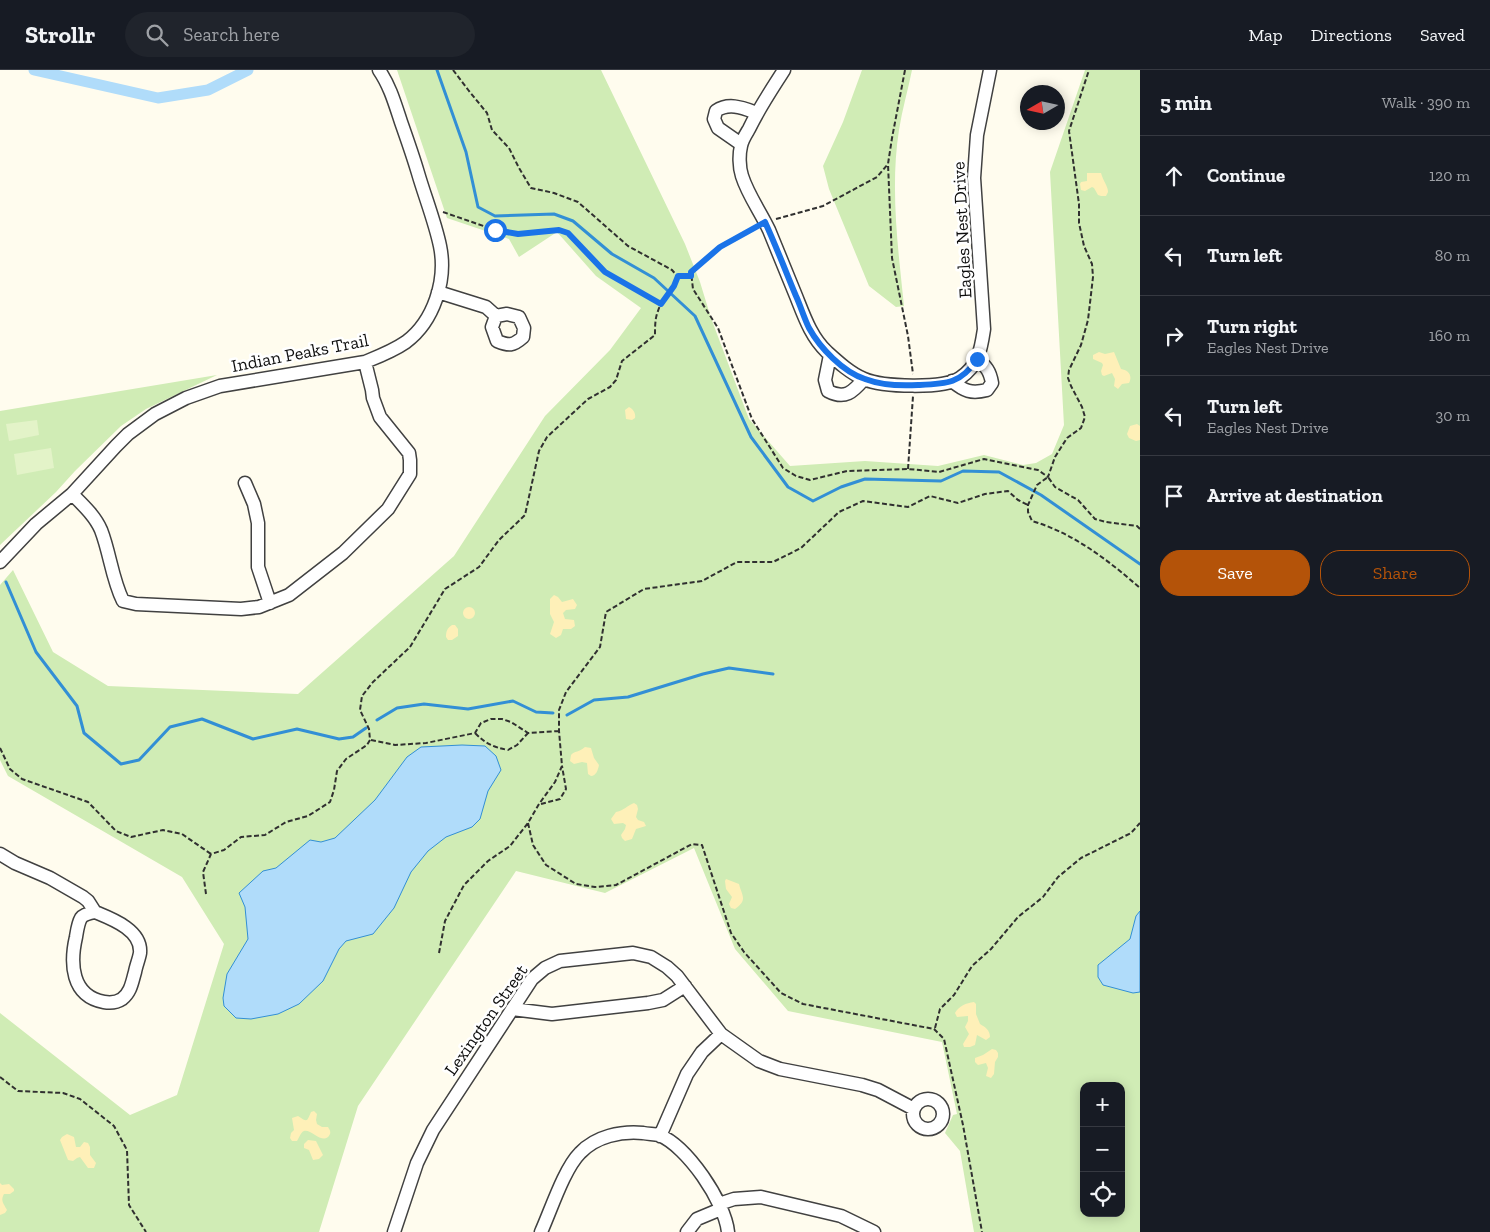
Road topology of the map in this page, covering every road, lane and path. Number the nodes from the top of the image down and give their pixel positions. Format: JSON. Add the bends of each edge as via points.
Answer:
{"nodes":[{"id":1,"x":379,"y":70,"type":"edge"},
{"id":2,"x":453,"y":70,"type":"edge"},
{"id":3,"x":784,"y":70,"type":"edge"},
{"id":4,"x":906,"y":70,"type":"edge"},
{"id":5,"x":990,"y":70,"type":"edge"},
{"id":6,"x":1089,"y":70,"type":"edge"},
{"id":7,"x":757,"y":113,"type":"junction"},
{"id":8,"x":741,"y":144,"type":"junction"},
{"id":9,"x":888,"y":164,"type":"junction"},
{"id":10,"x":442,"y":212,"type":"dead end"},
{"id":11,"x":765,"y":222,"type":"junction"},
{"id":12,"x":678,"y":276,"type":"junction"},
{"id":13,"x":691,"y":276,"type":"junction"},
{"id":14,"x":438,"y":292,"type":"junction"},
{"id":15,"x":661,"y":304,"type":"junction"},
{"id":16,"x":496,"y":316,"type":"dead end"},
{"id":17,"x":830,"y":355,"type":"junction"},
{"id":18,"x":977,"y":359,"type":"junction"},
{"id":19,"x":365,"y":362,"type":"junction"},
{"id":20,"x":864,"y":379,"type":"junction"},
{"id":21,"x":952,"y":381,"type":"junction"},
{"id":22,"x":914,"y":385,"type":"junction"},
{"id":23,"x":908,"y":469,"type":"junction"},
{"id":24,"x":1048,"y":477,"type":"junction"},
{"id":25,"x":245,"y":483,"type":"dead end"},
{"id":26,"x":72,"y":494,"type":"junction"},
{"id":27,"x":1028,"y":505,"type":"junction"},
{"id":28,"x":1140,"y":522,"type":"edge"},
{"id":29,"x":1137,"y":526,"type":"junction"},
{"id":30,"x":1140,"y":529,"type":"edge"},
{"id":31,"x":0,"y":562,"type":"edge"},
{"id":32,"x":1140,"y":588,"type":"edge"},
{"id":33,"x":270,"y":603,"type":"junction"},
{"id":34,"x":559,"y":731,"type":"junction"},
{"id":35,"x":475,"y":732,"type":"junction"},
{"id":36,"x":528,"y":733,"type":"junction"},
{"id":37,"x":370,"y":740,"type":"junction"},
{"id":38,"x":0,"y":748,"type":"edge"},
{"id":39,"x":562,"y":766,"type":"junction"},
{"id":40,"x":539,"y":804,"type":"junction"},
{"id":41,"x":1140,"y":823,"type":"edge"},
{"id":42,"x":528,"y":824,"type":"junction"},
{"id":43,"x":0,"y":854,"type":"edge"},
{"id":44,"x":212,"y":854,"type":"junction"},
{"id":45,"x":206,"y":894,"type":"dead end"},
{"id":46,"x":94,"y":912,"type":"junction"},
{"id":47,"x":439,"y":953,"type":"dead end"},
{"id":48,"x":684,"y":986,"type":"junction"},
{"id":49,"x":512,"y":1009,"type":"junction"},
{"id":50,"x":934,"y":1029,"type":"junction"},
{"id":51,"x":721,"y":1034,"type":"junction"},
{"id":52,"x":0,"y":1077,"type":"edge"},
{"id":53,"x":914,"y":1109,"type":"dead end"},
{"id":54,"x":660,"y":1136,"type":"junction"},
{"id":55,"x":720,"y":1206,"type":"junction"},
{"id":56,"x":146,"y":1232,"type":"edge"},
{"id":57,"x":394,"y":1232,"type":"edge"},
{"id":58,"x":541,"y":1232,"type":"edge"},
{"id":59,"x":687,"y":1232,"type":"edge"},
{"id":60,"x":728,"y":1232,"type":"edge"},
{"id":61,"x":874,"y":1232,"type":"edge"},
{"id":62,"x":982,"y":1232,"type":"edge"}],
"edges":[{"from":1,"to":14,"type":"street","name":"Indian Peaks Trail","via":[[391,91],[440,247],[442,272]]},
{"from":2,"to":12,"type":"path","via":[[487,113],[492,130],[509,148],[531,188],[578,202],[628,246]]},
{"from":3,"to":7,"type":"street","name":"Eagles Nest Drive"},
{"from":4,"to":9,"type":"path"},
{"from":5,"to":18,"type":"street","name":"Eagles Nest Drive","via":[[977,135],[974,178],[984,329],[981,353]]},
{"from":6,"to":24,"type":"path","via":[[1069,132],[1079,223],[1093,277],[1086,328],[1068,370],[1068,378],[1085,417],[1081,428],[1067,438],[1055,457]]},
{"from":7,"to":8,"type":"street","name":"Eagles Nest Drive"},
{"from":7,"to":8,"type":"street","via":[[726,106],[716,110],[714,119],[718,128]]},
{"from":8,"to":11,"type":"street","name":"Eagles Nest Drive","via":[[741,173],[747,192]]},
{"from":9,"to":11,"type":"path","via":[[877,177],[823,206]]},
{"from":9,"to":22,"type":"path","via":[[892,258]]},
{"from":10,"to":15,"type":"path","via":[[495,230],[518,234],[552,230],[568,233],[605,272]]},
{"from":11,"to":13,"type":"path","via":[[720,247],[691,272]]},
{"from":11,"to":17,"type":"street","name":"Eagles Nest Drive","via":[[809,328]]},
{"from":12,"to":13,"type":"path"},
{"from":12,"to":15,"type":"path"},
{"from":13,"to":23,"type":"path","via":[[692,289],[718,328],[752,419],[783,468],[810,480],[847,471]]},
{"from":14,"to":16,"type":"street","via":[[486,307]]},
{"from":14,"to":19,"type":"street","name":"Indian Peaks Trail","via":[[424,325],[387,354]]},
{"from":15,"to":37,"type":"path","via":[[655,334],[622,361],[616,380],[610,387],[588,399],[547,437],[539,451],[525,515],[499,540],[479,567],[445,589],[410,647],[362,696],[360,710],[370,729]]},
{"from":17,"to":20,"type":"street","name":"Eagles Nest Drive"},
{"from":17,"to":20,"type":"street","via":[[826,380],[828,391],[837,396],[844,395]]},
{"from":18,"to":21,"type":"street","name":"Eagles Nest Drive","via":[[960,378]]},
{"from":18,"to":21,"type":"street","via":[[990,372],[992,383],[987,390],[975,393]]},
{"from":19,"to":26,"type":"street","name":"Indian Peaks Trail","via":[[220,386],[186,398],[155,414],[128,434]]},
{"from":19,"to":33,"type":"street","via":[[380,417],[409,453],[410,474],[388,509],[343,553],[289,595]]},
{"from":20,"to":22,"type":"street","name":"Eagles Nest Drive"},
{"from":21,"to":22,"type":"street","name":"Eagles Nest Drive"},
{"from":22,"to":23,"type":"path"},
{"from":23,"to":24,"type":"path","via":[[939,472],[984,459],[1038,470]]},
{"from":24,"to":27,"type":"path","via":[[1037,485]]},
{"from":24,"to":29,"type":"path","via":[[1096,519]]},
{"from":25,"to":33,"type":"street","via":[[258,523],[258,567]]},
{"from":26,"to":31,"type":"street","name":"Indian Peaks Trail","via":[[36,524]]},
{"from":26,"to":33,"type":"street","via":[[100,528],[123,601],[242,609]]},
{"from":27,"to":32,"type":"path","via":[[1032,521],[1052,526],[1083,544]]},
{"from":27,"to":34,"type":"path","via":[[1008,491],[958,503],[930,496],[908,507],[864,501],[839,512],[801,548],[772,562],[737,562],[702,581],[644,590],[606,612],[600,647],[566,692],[560,710]]},
{"from":28,"to":29,"type":"path"},
{"from":29,"to":30,"type":"path"},
{"from":34,"to":36,"type":"path"},
{"from":34,"to":39,"type":"path"},
{"from":35,"to":36,"type":"path","via":[[482,723],[502,719]]},
{"from":35,"to":36,"type":"path","via":[[493,747],[508,750]]},
{"from":35,"to":37,"type":"path","via":[[426,743],[395,745]]},
{"from":37,"to":44,"type":"path","via":[[336,771],[330,802],[308,816],[286,822],[265,835],[241,837],[224,850]]},
{"from":38,"to":44,"type":"path","via":[[10,769],[22,779],[88,802],[116,831],[131,837],[163,830],[182,834]]},
{"from":39,"to":40,"type":"path"},
{"from":39,"to":40,"type":"path","via":[[566,789],[560,799]]},
{"from":40,"to":42,"type":"path"},
{"from":41,"to":50,"type":"path","via":[[1131,833],[1081,858],[1058,877],[1043,897],[1018,917],[972,966],[954,995],[940,1009]]},
{"from":42,"to":47,"type":"path","via":[[510,846],[488,861],[464,885],[445,921]]},
{"from":42,"to":50,"type":"path","via":[[533,845],[546,865],[576,884],[595,887],[616,885],[692,844],[702,845],[731,933],[781,993],[803,1004]]},
{"from":43,"to":46,"type":"street","via":[[83,897]]},
{"from":44,"to":45,"type":"path","via":[[203,872]]},
{"from":46,"to":46,"type":"street","via":[[81,918],[73,967],[82,991],[95,1000],[112,1003],[119,1001],[131,988],[140,952],[131,932]]},
{"from":48,"to":49,"type":"street","via":[[663,1000],[648,1003],[552,1014]]},
{"from":48,"to":49,"type":"street","name":"Lexington Street","via":[[667,966],[651,957],[633,953],[560,961],[532,979]]},
{"from":48,"to":51,"type":"street","name":"Lexington Street"},
{"from":49,"to":57,"type":"street","name":"Lexington Street","via":[[433,1130],[417,1163]]},
{"from":50,"to":62,"type":"path","via":[[944,1039]]},
{"from":51,"to":53,"type":"street","name":"Lexington Street","via":[[759,1061],[780,1069],[878,1090]]},
{"from":51,"to":54,"type":"street","via":[[702,1052],[687,1074]]},
{"from":52,"to":56,"type":"path","via":[[18,1091],[63,1093],[80,1100],[114,1126],[127,1150],[129,1205]]},
{"from":54,"to":55,"type":"street","via":[[698,1168]]},
{"from":54,"to":58,"type":"street","via":[[636,1132],[612,1135],[594,1142],[580,1153],[568,1168]]},
{"from":55,"to":59,"type":"street","via":[[697,1219]]},
{"from":55,"to":60,"type":"street"},
{"from":55,"to":61,"type":"street","via":[[734,1199],[761,1197],[841,1216]]}]}
